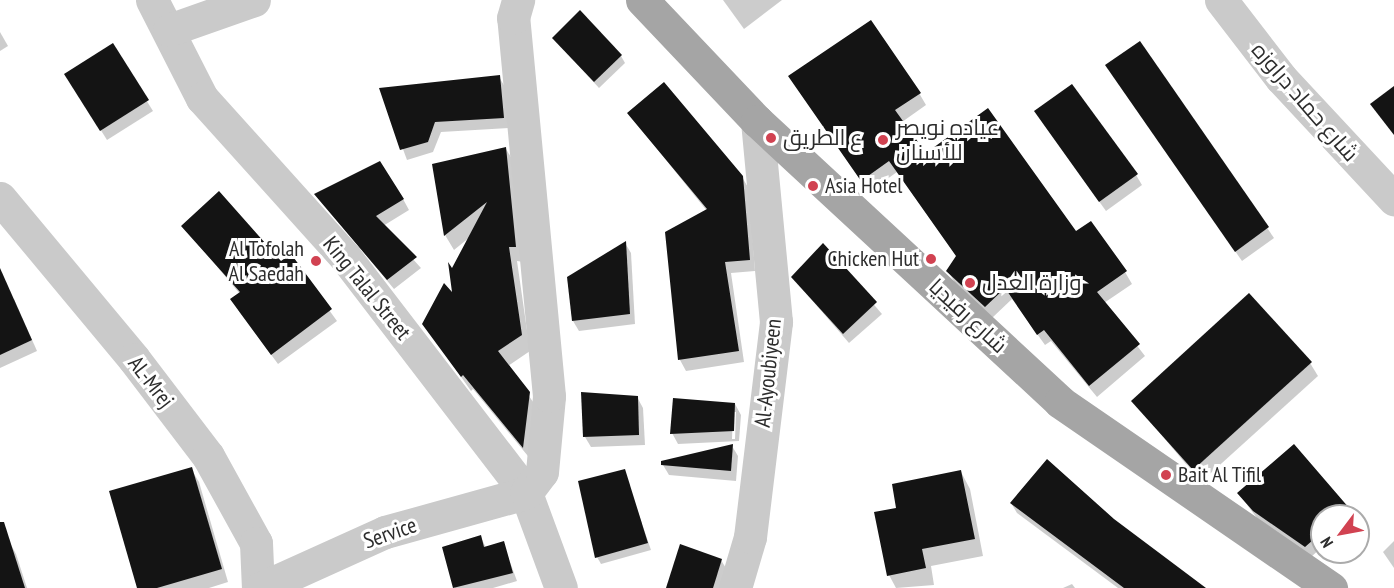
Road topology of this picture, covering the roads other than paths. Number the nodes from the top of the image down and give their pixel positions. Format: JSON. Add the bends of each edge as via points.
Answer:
{"nodes":[{"id":1,"x":152,"y":0,"type":"edge"},
{"id":2,"x":254,"y":0,"type":"edge"},
{"id":3,"x":518,"y":0,"type":"edge"},
{"id":4,"x":642,"y":0,"type":"edge"},
{"id":5,"x":1221,"y":0,"type":"edge"},
{"id":6,"x":169,"y":30,"type":"junction"},
{"id":7,"x":757,"y":121,"type":"junction"},
{"id":8,"x":0,"y":198,"type":"edge"},
{"id":9,"x":1394,"y":199,"type":"edge"},
{"id":10,"x":526,"y":493,"type":"junction"},
{"id":11,"x":259,"y":588,"type":"edge"},
{"id":12,"x":561,"y":588,"type":"edge"},
{"id":13,"x":735,"y":588,"type":"edge"},
{"id":14,"x":1331,"y":588,"type":"edge"}],
"edges":[{"from":1,"to":6,"type":"street","name":"King Talal Street"},
{"from":2,"to":6,"type":"street"},
{"from":3,"to":10,"type":"street","via":[[513,18],[549,396],[542,472]]},
{"from":4,"to":7,"type":"main road","name":"شارع رفيديا"},
{"from":5,"to":9,"type":"street","name":"شارع حماد دراوزه","via":[[1304,104]]},
{"from":6,"to":10,"type":"street","name":"King Talal Street","via":[[202,98],[346,258]]},
{"from":7,"to":13,"type":"street","name":"Al-Ayoubiyeen","via":[[776,322],[750,537]]},
{"from":7,"to":14,"type":"main road","name":"شارع رفيديا","via":[[1060,402]]},
{"from":8,"to":11,"type":"street","name":"AL-Mrej","via":[[134,359],[208,456],[256,543]]},
{"from":10,"to":11,"type":"street","name":"Service","via":[[385,531]]},
{"from":10,"to":12,"type":"street","name":"King Talal Street"}]}
